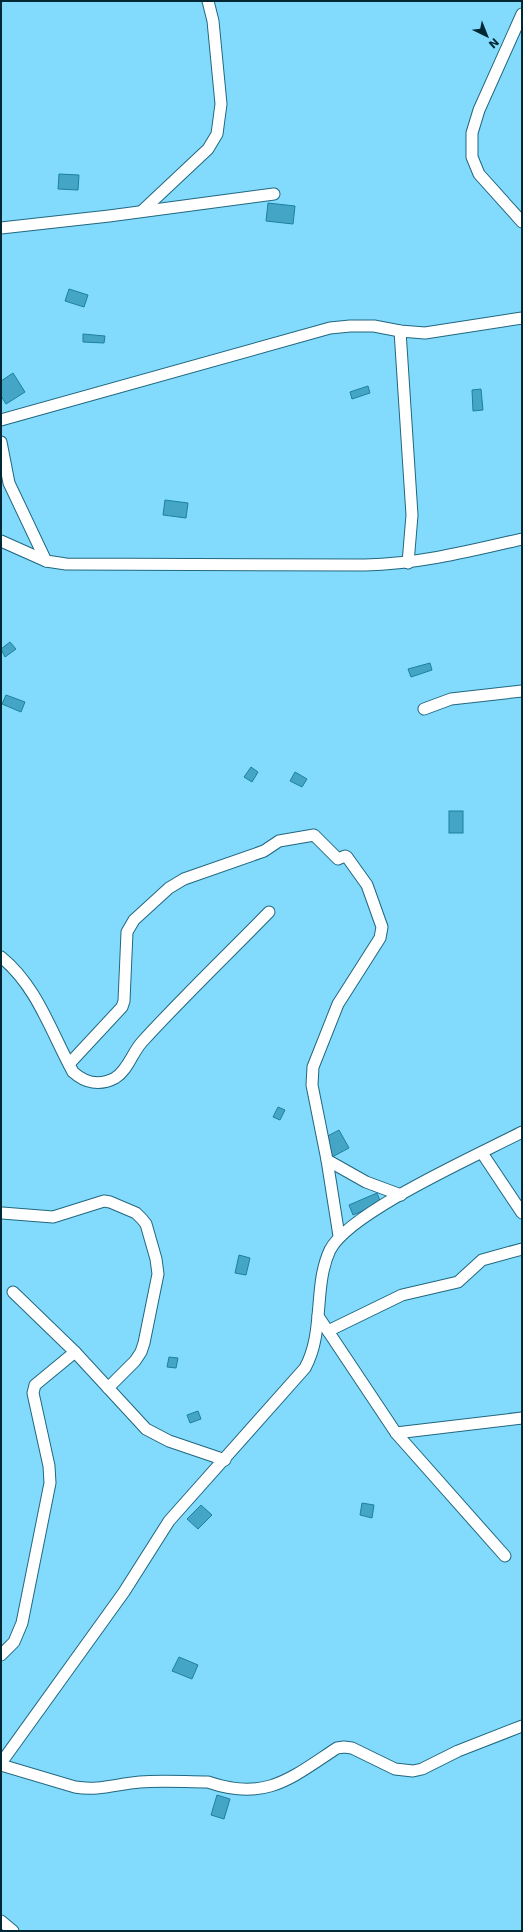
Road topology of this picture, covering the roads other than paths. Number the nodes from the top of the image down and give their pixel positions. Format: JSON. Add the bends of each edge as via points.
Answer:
{"nodes":[{"id":1,"x":208,"y":1,"type":"edge"},
{"id":2,"x":522,"y":14,"type":"edge"},
{"id":3,"x":274,"y":194,"type":"dead end"},
{"id":4,"x":142,"y":211,"type":"junction"},
{"id":5,"x":522,"y":222,"type":"edge"},
{"id":6,"x":1,"y":228,"type":"edge"},
{"id":7,"x":522,"y":318,"type":"edge"},
{"id":8,"x":400,"y":331,"type":"junction"},
{"id":9,"x":1,"y":420,"type":"edge"},
{"id":10,"x":1,"y":442,"type":"edge"},
{"id":11,"x":522,"y":539,"type":"edge"},
{"id":12,"x":1,"y":541,"type":"edge"},
{"id":13,"x":46,"y":561,"type":"junction"},
{"id":14,"x":408,"y":563,"type":"junction"},
{"id":15,"x":522,"y":691,"type":"edge"},
{"id":16,"x":424,"y":709,"type":"dead end"},
{"id":17,"x":269,"y":912,"type":"dead end"},
{"id":18,"x":1,"y":957,"type":"edge"},
{"id":19,"x":69,"y":1064,"type":"junction"},
{"id":20,"x":522,"y":1132,"type":"edge"},
{"id":21,"x":482,"y":1153,"type":"junction"},
{"id":22,"x":327,"y":1160,"type":"junction"},
{"id":23,"x":401,"y":1195,"type":"junction"},
{"id":24,"x":2,"y":1213,"type":"dead end"},
{"id":25,"x":522,"y":1213,"type":"edge"},
{"id":26,"x":339,"y":1236,"type":"junction"},
{"id":27,"x":522,"y":1249,"type":"edge"},
{"id":28,"x":13,"y":1292,"type":"dead end"},
{"id":29,"x":318,"y":1316,"type":"junction"},
{"id":30,"x":328,"y":1331,"type":"junction"},
{"id":31,"x":75,"y":1352,"type":"junction"},
{"id":32,"x":108,"y":1388,"type":"junction"},
{"id":33,"x":522,"y":1418,"type":"edge"},
{"id":34,"x":396,"y":1433,"type":"junction"},
{"id":35,"x":225,"y":1460,"type":"junction"},
{"id":36,"x":505,"y":1556,"type":"dead end"},
{"id":37,"x":1,"y":1655,"type":"edge"},
{"id":38,"x":522,"y":1726,"type":"edge"},
{"id":39,"x":1,"y":1764,"type":"edge"},
{"id":40,"x":1,"y":1921,"type":"edge"},
{"id":41,"x":13,"y":1931,"type":"edge"}],
"edges":[{"from":1,"to":4,"type":"street","via":[[213,22],[221,104],[217,134],[208,149]]},
{"from":2,"to":5,"type":"street","via":[[479,110],[472,133],[472,157],[479,174]]},
{"from":3,"to":4,"type":"street"},
{"from":4,"to":6,"type":"street"},
{"from":7,"to":8,"type":"street","via":[[425,333]]},
{"from":8,"to":9,"type":"street","via":[[374,326],[330,328]]},
{"from":8,"to":14,"type":"street","via":[[412,515]]},
{"from":10,"to":13,"type":"street","via":[[9,483]]},
{"from":11,"to":14,"type":"street"},
{"from":12,"to":13,"type":"street"},
{"from":13,"to":14,"type":"street","via":[[66,564]]},
{"from":15,"to":16,"type":"street","via":[[451,700]]},
{"from":17,"to":19,"type":"street","via":[[141,1043],[122,1071],[114,1078],[104,1082],[90,1082],[73,1072]]},
{"from":18,"to":19,"type":"street","via":[[29,986]]},
{"from":19,"to":22,"type":"street","via":[[122,1007],[127,932],[134,920],[169,888],[184,879],[264,851],[279,841],[314,835],[338,859],[347,857],[367,885],[382,927],[380,938],[338,1004],[313,1067],[312,1085]]},
{"from":20,"to":21,"type":"street"},
{"from":21,"to":23,"type":"street"},
{"from":21,"to":25,"type":"street"},
{"from":22,"to":23,"type":"street","via":[[366,1182]]},
{"from":22,"to":26,"type":"street"},
{"from":23,"to":26,"type":"street","via":[[353,1224]]},
{"from":24,"to":32,"type":"street","via":[[53,1217],[104,1201],[136,1213],[146,1224],[158,1274],[144,1344],[135,1361]]},
{"from":26,"to":29,"type":"street","via":[[330,1250],[324,1268]]},
{"from":27,"to":30,"type":"street","via":[[482,1260],[458,1282],[402,1295]]},
{"from":28,"to":31,"type":"street"},
{"from":29,"to":30,"type":"street"},
{"from":29,"to":35,"type":"street","via":[[315,1345],[305,1368]]},
{"from":30,"to":34,"type":"street"},
{"from":31,"to":32,"type":"street"},
{"from":31,"to":37,"type":"street","via":[[35,1385],[33,1394],[49,1466],[49,1492],[22,1623],[14,1642]]},
{"from":32,"to":35,"type":"street","via":[[157,1436]]},
{"from":33,"to":34,"type":"street"},
{"from":34,"to":36,"type":"street"},
{"from":35,"to":39,"type":"street","via":[[169,1521],[124,1592]]},
{"from":38,"to":39,"type":"street","via":[[413,1771],[394,1769],[352,1748],[337,1748],[282,1783],[250,1790],[208,1782],[139,1782],[112,1787],[75,1788]]},
{"from":40,"to":41,"type":"street"}]}
